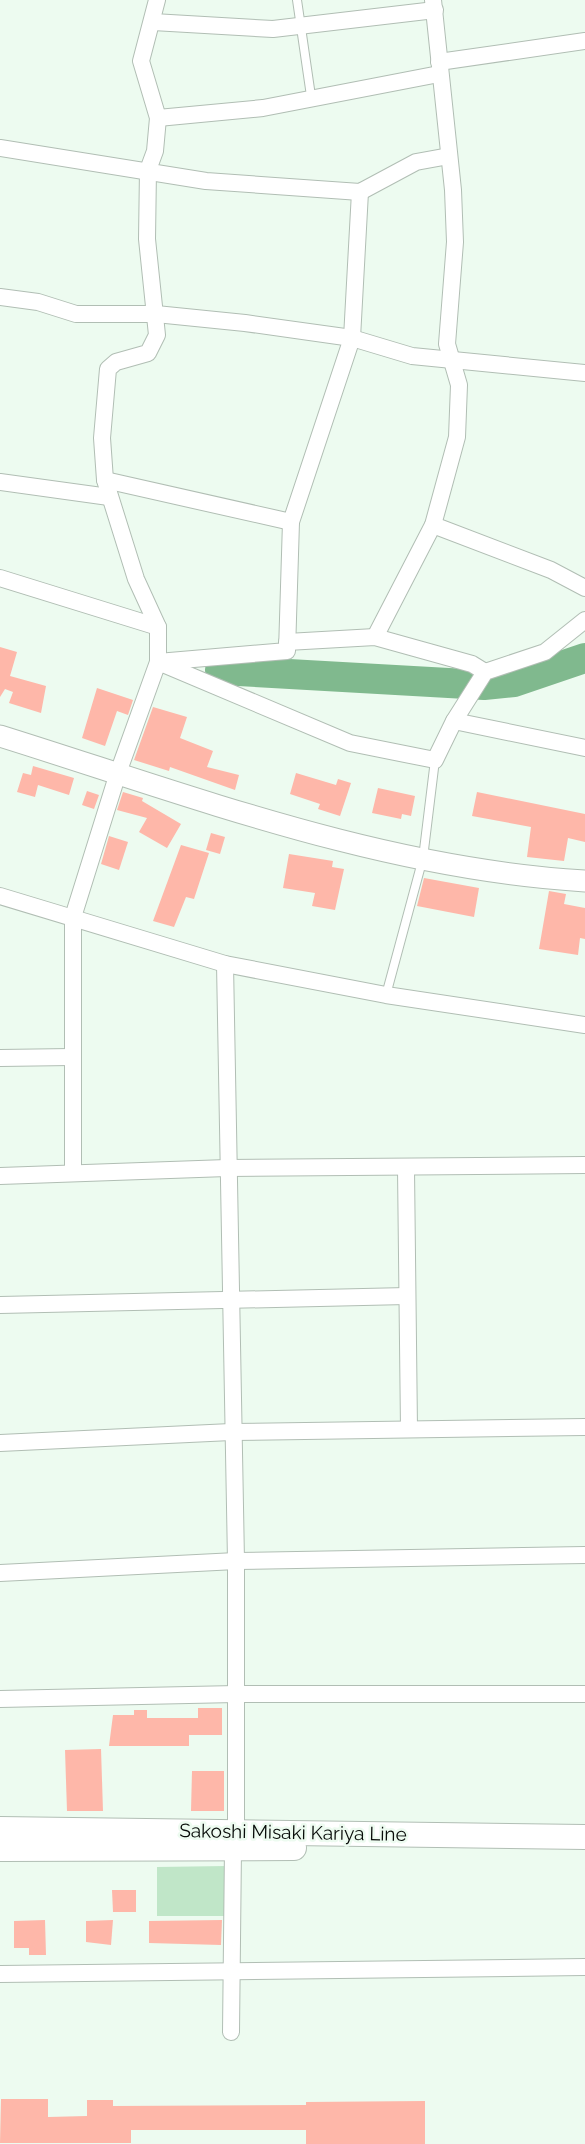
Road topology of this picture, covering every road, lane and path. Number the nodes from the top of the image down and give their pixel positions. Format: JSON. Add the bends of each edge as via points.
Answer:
{"nodes":[{"id":1,"x":157,"y":0,"type":"edge"},
{"id":2,"x":297,"y":0,"type":"edge"},
{"id":3,"x":434,"y":5,"type":"edge"},
{"id":4,"x":153,"y":22,"type":"junction"},
{"id":5,"x":299,"y":26,"type":"junction"},
{"id":6,"x":585,"y":41,"type":"edge"},
{"id":7,"x":439,"y":68,"type":"junction"},
{"id":8,"x":311,"y":96,"type":"junction"},
{"id":9,"x":158,"y":118,"type":"junction"},
{"id":10,"x":0,"y":148,"type":"edge"},
{"id":11,"x":449,"y":156,"type":"junction"},
{"id":12,"x":148,"y":170,"type":"junction"},
{"id":13,"x":360,"y":192,"type":"junction"},
{"id":14,"x":0,"y":297,"type":"edge"},
{"id":15,"x":156,"y":314,"type":"junction"},
{"id":16,"x":352,"y":338,"type":"junction"},
{"id":17,"x":453,"y":360,"type":"junction"},
{"id":18,"x":585,"y":373,"type":"edge"},
{"id":19,"x":105,"y":480,"type":"junction"},
{"id":20,"x":0,"y":482,"type":"edge"},
{"id":21,"x":109,"y":497,"type":"junction"},
{"id":22,"x":291,"y":522,"type":"junction"},
{"id":23,"x":433,"y":525,"type":"junction"},
{"id":24,"x":0,"y":578,"type":"edge"},
{"id":25,"x":585,"y":588,"type":"edge"},
{"id":26,"x":585,"y":620,"type":"edge"},
{"id":27,"x":158,"y":627,"type":"junction"},
{"id":28,"x":375,"y":637,"type":"junction"},
{"id":29,"x":287,"y":642,"type":"junction"},
{"id":30,"x":158,"y":662,"type":"junction"},
{"id":31,"x":485,"y":672,"type":"junction"},
{"id":32,"x":454,"y":721,"type":"junction"},
{"id":33,"x":0,"y":736,"type":"edge"},
{"id":34,"x":585,"y":748,"type":"edge"},
{"id":35,"x":435,"y":760,"type":"junction"},
{"id":36,"x":118,"y":773,"type":"junction"},
{"id":37,"x":423,"y":858,"type":"junction"},
{"id":38,"x":585,"y":881,"type":"edge"},
{"id":39,"x":0,"y":896,"type":"edge"},
{"id":40,"x":73,"y":917,"type":"junction"},
{"id":41,"x":225,"y":964,"type":"junction"},
{"id":42,"x":386,"y":995,"type":"junction"},
{"id":43,"x":585,"y":1025,"type":"edge"},
{"id":44,"x":71,"y":1057,"type":"junction"},
{"id":45,"x":0,"y":1058,"type":"edge"},
{"id":46,"x":585,"y":1165,"type":"edge"},
{"id":47,"x":227,"y":1168,"type":"junction"},
{"id":48,"x":406,"y":1169,"type":"junction"},
{"id":49,"x":73,"y":1173,"type":"junction"},
{"id":50,"x":0,"y":1176,"type":"edge"},
{"id":51,"x":407,"y":1296,"type":"junction"},
{"id":52,"x":230,"y":1301,"type":"junction"},
{"id":53,"x":0,"y":1305,"type":"edge"},
{"id":54,"x":585,"y":1427,"type":"edge"},
{"id":55,"x":409,"y":1429,"type":"junction"},
{"id":56,"x":231,"y":1432,"type":"junction"},
{"id":57,"x":0,"y":1443,"type":"edge"},
{"id":58,"x":585,"y":1555,"type":"edge"},
{"id":59,"x":236,"y":1561,"type":"junction"},
{"id":60,"x":0,"y":1573,"type":"edge"},
{"id":61,"x":236,"y":1694,"type":"junction"},
{"id":62,"x":585,"y":1694,"type":"edge"},
{"id":63,"x":0,"y":1699,"type":"edge"},
{"id":64,"x":0,"y":1829,"type":"edge"},
{"id":65,"x":585,"y":1837,"type":"edge"},
{"id":66,"x":235,"y":1839,"type":"junction"},
{"id":67,"x":0,"y":1849,"type":"edge"},
{"id":68,"x":585,"y":1850,"type":"edge"},
{"id":69,"x":585,"y":1967,"type":"edge"},
{"id":70,"x":232,"y":1972,"type":"junction"},
{"id":71,"x":0,"y":1974,"type":"edge"},
{"id":72,"x":231,"y":2032,"type":"dead end"}],
"edges":[{"from":1,"to":4,"type":"street"},
{"from":2,"to":5,"type":"lane"},
{"from":3,"to":5,"type":"street"},
{"from":3,"to":7,"type":"street"},
{"from":4,"to":5,"type":"street","via":[[272,30]]},
{"from":4,"to":9,"type":"street","via":[[141,61]]},
{"from":5,"to":8,"type":"lane"},
{"from":6,"to":7,"type":"street"},
{"from":7,"to":8,"type":"street"},
{"from":7,"to":11,"type":"street"},
{"from":8,"to":9,"type":"street","via":[[263,108]]},
{"from":9,"to":12,"type":"street"},
{"from":10,"to":12,"type":"street"},
{"from":11,"to":13,"type":"street","via":[[416,162]]},
{"from":11,"to":17,"type":"street","via":[[455,242],[447,344]]},
{"from":12,"to":13,"type":"street","via":[[206,181]]},
{"from":12,"to":15,"type":"street","via":[[147,239]]},
{"from":13,"to":16,"type":"street"},
{"from":14,"to":15,"type":"street","via":[[76,314]]},
{"from":15,"to":16,"type":"street"},
{"from":15,"to":19,"type":"street","via":[[157,335],[148,353],[116,362],[108,369],[102,438]]},
{"from":16,"to":17,"type":"street","via":[[412,356]]},
{"from":16,"to":22,"type":"street"},
{"from":17,"to":18,"type":"street"},
{"from":17,"to":23,"type":"street","via":[[459,385],[457,437]]},
{"from":19,"to":21,"type":"street"},
{"from":19,"to":22,"type":"street"},
{"from":20,"to":21,"type":"street"},
{"from":21,"to":27,"type":"street","via":[[136,579]]},
{"from":22,"to":29,"type":"street"},
{"from":23,"to":25,"type":"street","via":[[551,570]]},
{"from":23,"to":28,"type":"street"},
{"from":24,"to":27,"type":"street"},
{"from":26,"to":31,"type":"street","via":[[545,652]]},
{"from":27,"to":30,"type":"street"},
{"from":28,"to":29,"type":"street"},
{"from":28,"to":31,"type":"street","via":[[472,664]]},
{"from":29,"to":30,"type":"street","via":[[287,652]]},
{"from":30,"to":35,"type":"street","via":[[350,743]]},
{"from":30,"to":36,"type":"street"},
{"from":31,"to":32,"type":"street"},
{"from":32,"to":34,"type":"street"},
{"from":32,"to":35,"type":"street"},
{"from":33,"to":36,"type":"street"},
{"from":35,"to":37,"type":"lane"},
{"from":36,"to":37,"type":"street","via":[[277,824]]},
{"from":36,"to":40,"type":"street"},
{"from":37,"to":38,"type":"street"},
{"from":37,"to":42,"type":"lane"},
{"from":39,"to":40,"type":"street"},
{"from":40,"to":41,"type":"street"},
{"from":40,"to":44,"type":"street"},
{"from":41,"to":42,"type":"street"},
{"from":41,"to":47,"type":"street"},
{"from":42,"to":43,"type":"street"},
{"from":44,"to":45,"type":"street"},
{"from":44,"to":49,"type":"street"},
{"from":46,"to":48,"type":"street"},
{"from":47,"to":48,"type":"street"},
{"from":47,"to":49,"type":"street"},
{"from":47,"to":52,"type":"street"},
{"from":48,"to":51,"type":"street"},
{"from":49,"to":50,"type":"street"},
{"from":51,"to":52,"type":"street"},
{"from":51,"to":55,"type":"street"},
{"from":52,"to":53,"type":"street"},
{"from":52,"to":56,"type":"street"},
{"from":54,"to":55,"type":"street"},
{"from":55,"to":56,"type":"street"},
{"from":56,"to":57,"type":"street"},
{"from":56,"to":59,"type":"street"},
{"from":58,"to":59,"type":"street"},
{"from":59,"to":60,"type":"street"},
{"from":59,"to":61,"type":"street"},
{"from":61,"to":62,"type":"street"},
{"from":61,"to":63,"type":"street"},
{"from":61,"to":66,"type":"street"},
{"from":64,"to":66,"type":"main road","name":"Sakoshi Misaki Kariya Line"},
{"from":65,"to":66,"type":"main road","name":"Sakoshi Misaki Kariya Line"},
{"from":66,"to":67,"type":"main road","name":"Sakoshi Misaki Kariya Line"},
{"from":66,"to":68,"type":"main road","name":"Sakoshi Misaki Kariya Line"},
{"from":66,"to":70,"type":"street"},
{"from":69,"to":70,"type":"street"},
{"from":70,"to":71,"type":"street"},
{"from":70,"to":72,"type":"street"}]}
